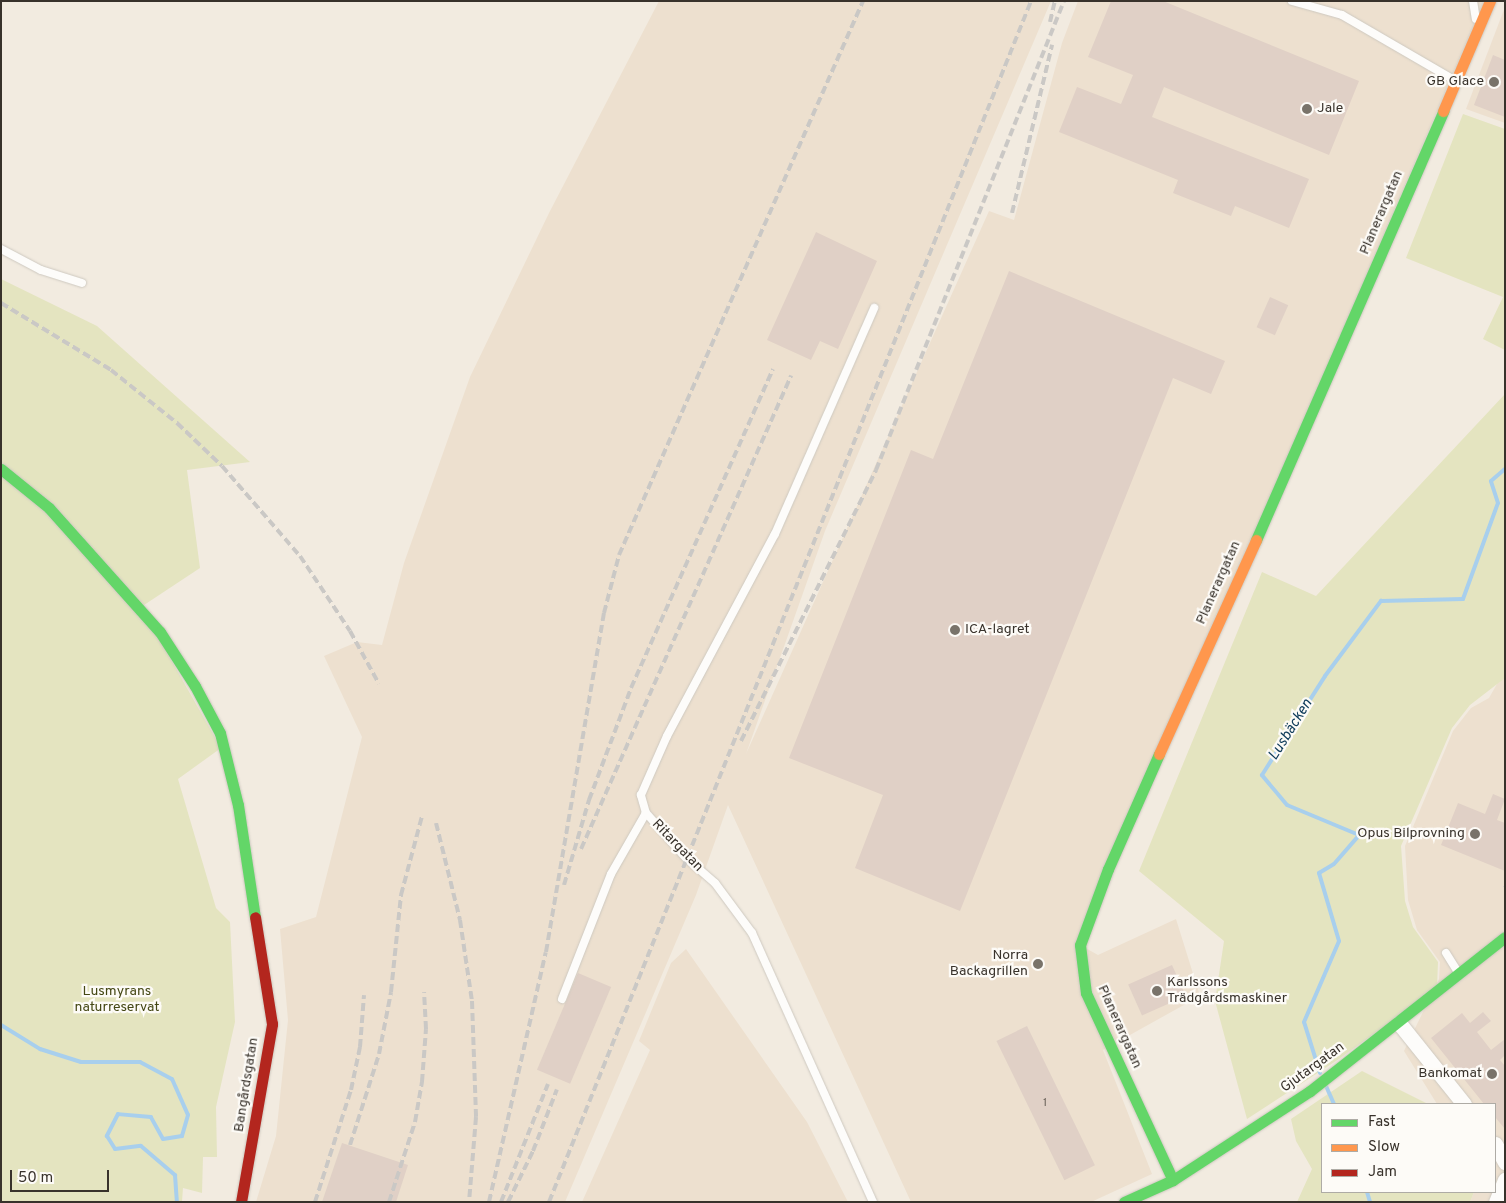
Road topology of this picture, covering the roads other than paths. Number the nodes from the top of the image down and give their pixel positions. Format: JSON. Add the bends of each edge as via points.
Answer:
{"nodes":[{"id":1,"x":1292,"y":1,"type":"edge"},
{"id":2,"x":1473,"y":1,"type":"edge"},
{"id":3,"x":1490,"y":1,"type":"edge"},
{"id":4,"x":1478,"y":24,"type":"junction"},
{"id":5,"x":1454,"y":80,"type":"junction"},
{"id":6,"x":1,"y":249,"type":"edge"},
{"id":7,"x":82,"y":283,"type":"dead end"},
{"id":8,"x":874,"y":308,"type":"dead end"},
{"id":9,"x":1,"y":469,"type":"edge"},
{"id":10,"x":646,"y":813,"type":"junction"},
{"id":11,"x":1504,"y":941,"type":"edge"},
{"id":12,"x":1446,"y":953,"type":"dead end"},
{"id":13,"x":1459,"y":974,"type":"junction"},
{"id":14,"x":562,"y":999,"type":"dead end"},
{"id":15,"x":1399,"y":1023,"type":"junction"},
{"id":16,"x":1463,"y":1103,"type":"edge"},
{"id":17,"x":1173,"y":1180,"type":"junction"},
{"id":18,"x":1505,"y":1180,"type":"edge"},
{"id":19,"x":241,"y":1202,"type":"edge"},
{"id":20,"x":873,"y":1202,"type":"edge"},
{"id":21,"x":1124,"y":1202,"type":"edge"},
{"id":22,"x":1496,"y":1202,"type":"edge"}],
"edges":[{"from":1,"to":5,"type":"lane","via":[[1342,15]]},
{"from":2,"to":4,"type":"lane"},
{"from":3,"to":4,"type":"street","name":"Planerargatan"},
{"from":4,"to":5,"type":"street","name":"Planerargatan"},
{"from":5,"to":17,"type":"street","name":"Planerargatan","via":[[1348,332],[1108,869],[1080,945],[1086,994]]},
{"from":6,"to":7,"type":"lane","via":[[41,270]]},
{"from":8,"to":10,"type":"lane","name":"Ritargatan","via":[[775,534],[667,736],[641,795]]},
{"from":9,"to":19,"type":"street","name":"Bangårdsgatan","via":[[49,508],[160,632],[216,725],[231,768],[272,1024]]},
{"from":10,"to":14,"type":"lane","via":[[611,874]]},
{"from":10,"to":20,"type":"lane","name":"Ritargatan","via":[[687,859],[715,883],[752,933]]},
{"from":11,"to":13,"type":"street","name":"Gjutargatan"},
{"from":12,"to":13,"type":"lane"},
{"from":13,"to":15,"type":"street","name":"Gjutargatan"},
{"from":15,"to":16,"type":"street"},
{"from":15,"to":17,"type":"street","name":"Gjutargatan","via":[[1310,1091]]},
{"from":17,"to":21,"type":"street","name":"Gjutargatan"},
{"from":18,"to":22,"type":"street"}]}
